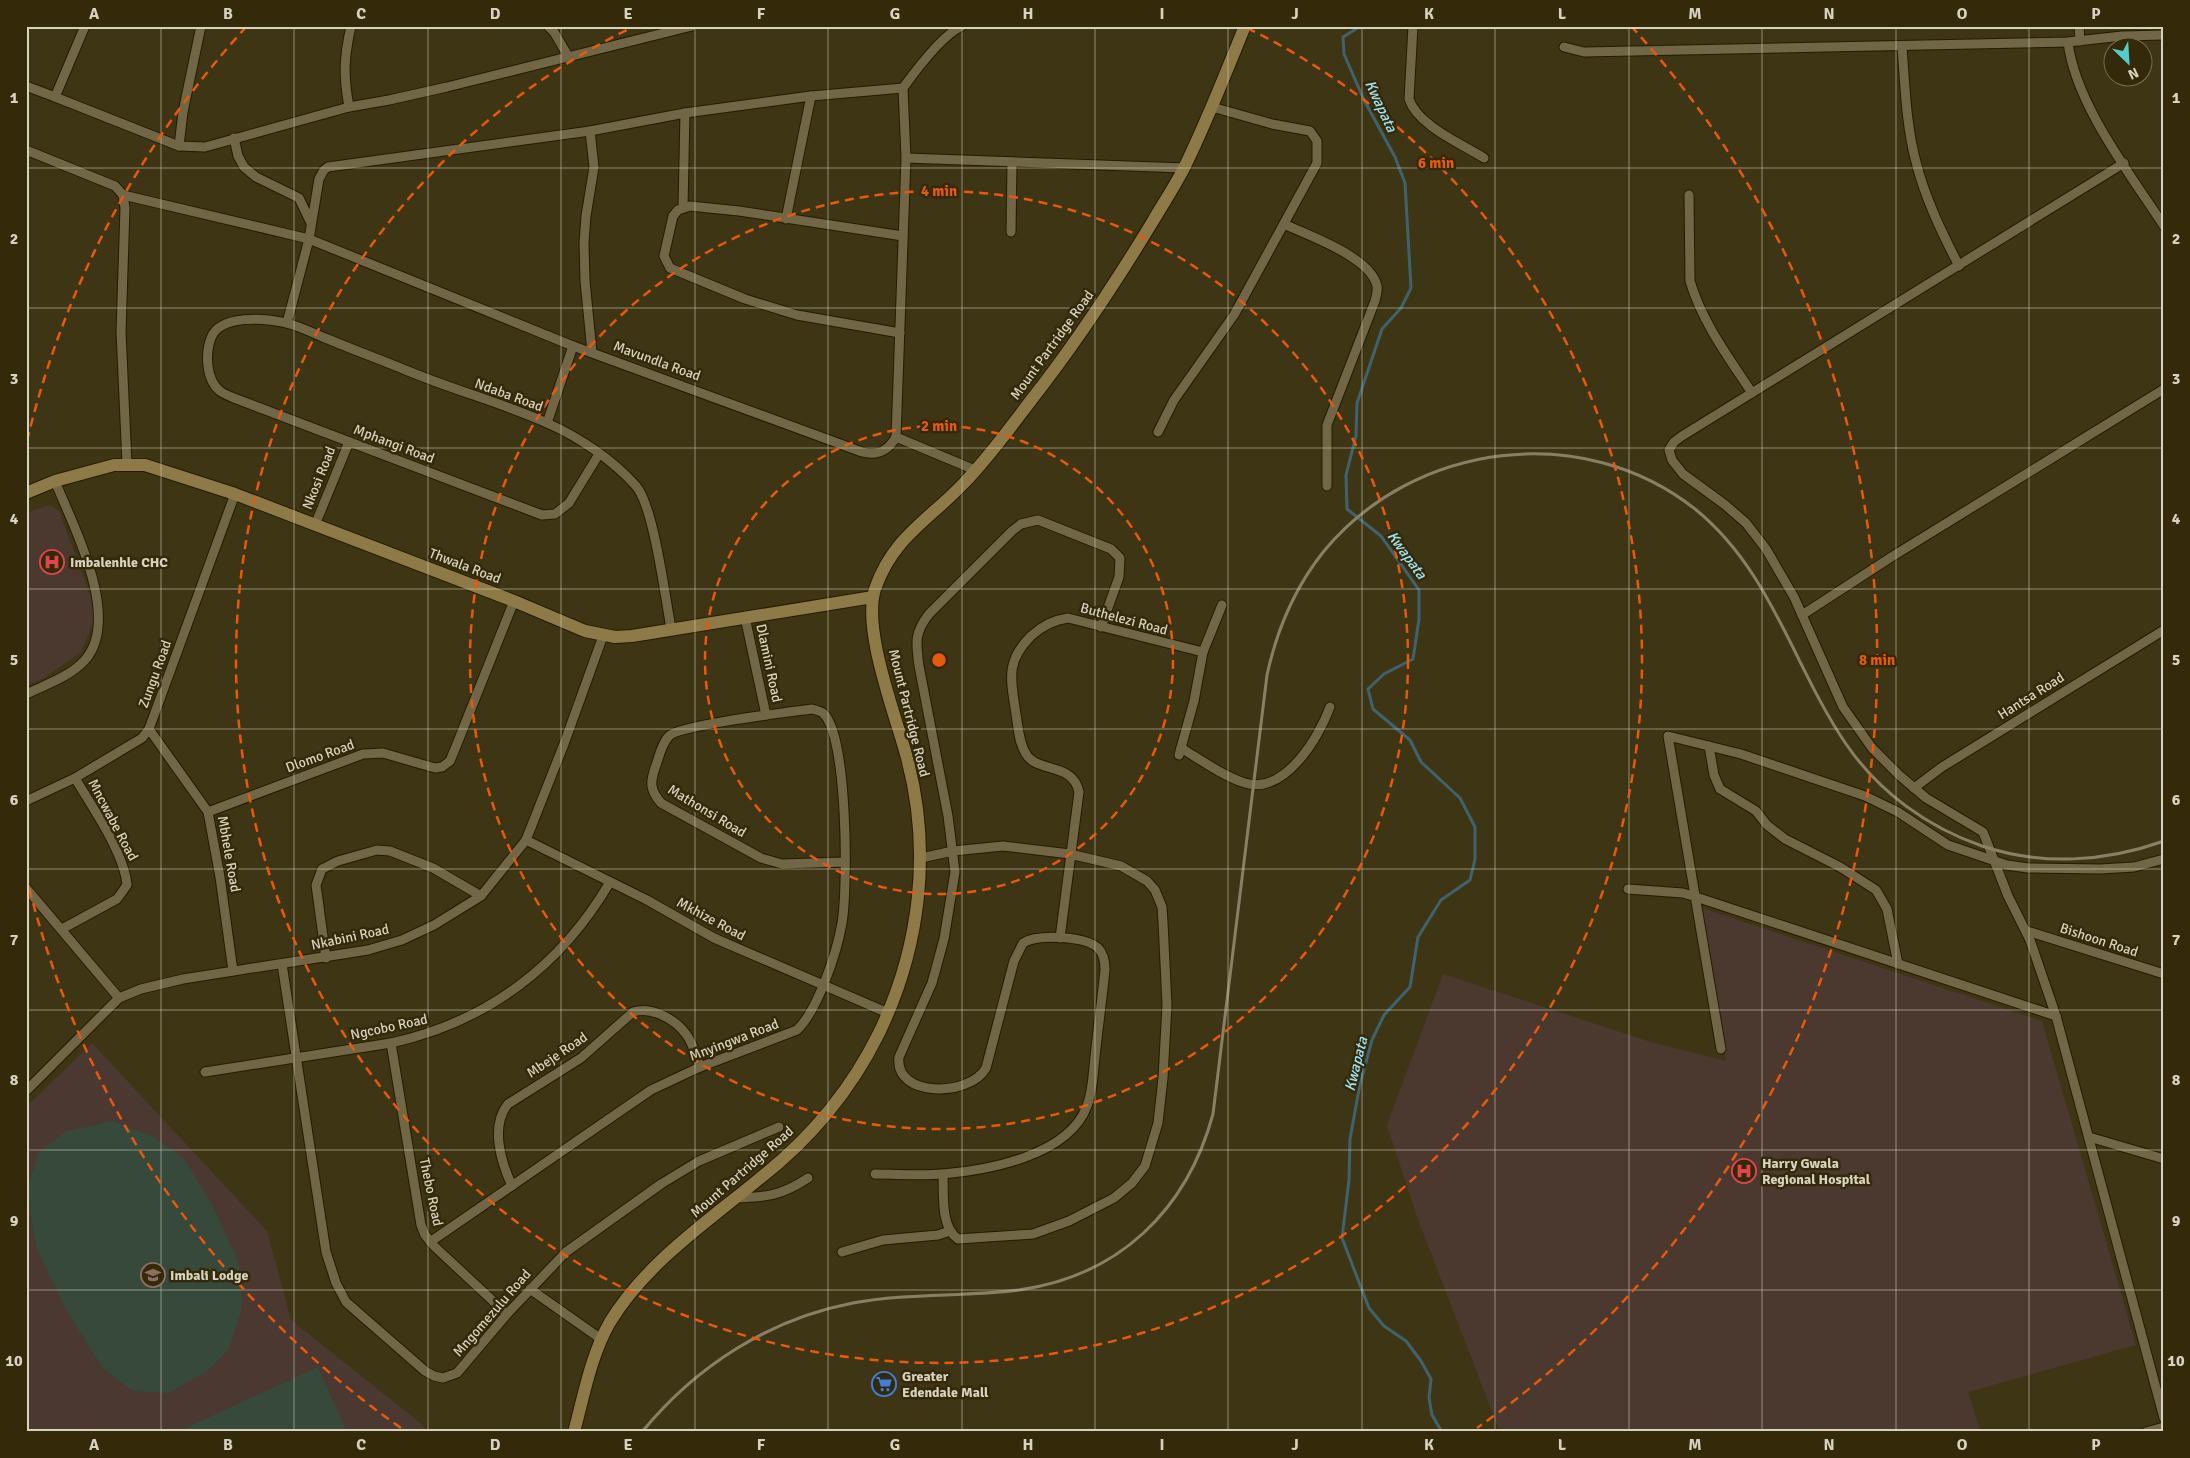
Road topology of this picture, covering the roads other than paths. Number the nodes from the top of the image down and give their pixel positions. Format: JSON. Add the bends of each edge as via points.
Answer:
{"nodes":[{"id":1,"x":85,"y":26,"type":"edge"},
{"id":2,"x":201,"y":26,"type":"edge"},
{"id":3,"x":351,"y":26,"type":"edge"},
{"id":4,"x":548,"y":26,"type":"edge"},
{"id":5,"x":692,"y":26,"type":"edge"},
{"id":6,"x":1245,"y":26,"type":"edge"},
{"id":7,"x":1413,"y":26,"type":"edge"},
{"id":8,"x":2080,"y":26,"type":"edge"},
{"id":9,"x":958,"y":27,"type":"edge"},
{"id":10,"x":2164,"y":35,"type":"edge"},
{"id":11,"x":2080,"y":41,"type":"junction"},
{"id":12,"x":2068,"y":42,"type":"junction"},
{"id":13,"x":1564,"y":47,"type":"dead end"},
{"id":14,"x":1902,"y":47,"type":"junction"},
{"id":15,"x":568,"y":56,"type":"junction"},
{"id":16,"x":26,"y":86,"type":"edge"},
{"id":17,"x":903,"y":88,"type":"junction"},
{"id":18,"x":811,"y":96,"type":"junction"},
{"id":19,"x":55,"y":98,"type":"junction"},
{"id":20,"x":349,"y":107,"type":"junction"},
{"id":21,"x":1212,"y":107,"type":"junction"},
{"id":22,"x":685,"y":113,"type":"junction"},
{"id":23,"x":590,"y":131,"type":"junction"},
{"id":24,"x":234,"y":138,"type":"junction"},
{"id":25,"x":179,"y":146,"type":"junction"},
{"id":26,"x":26,"y":150,"type":"edge"},
{"id":27,"x":906,"y":158,"type":"junction"},
{"id":28,"x":1484,"y":158,"type":"dead end"},
{"id":29,"x":1012,"y":162,"type":"junction"},
{"id":30,"x":2124,"y":163,"type":"junction"},
{"id":31,"x":1185,"y":168,"type":"junction"},
{"id":32,"x":123,"y":195,"type":"junction"},
{"id":33,"x":1689,"y":195,"type":"dead end"},
{"id":34,"x":683,"y":207,"type":"junction"},
{"id":35,"x":786,"y":219,"type":"junction"},
{"id":36,"x":311,"y":223,"type":"junction"},
{"id":37,"x":1284,"y":224,"type":"junction"},
{"id":38,"x":2164,"y":226,"type":"edge"},
{"id":39,"x":1011,"y":232,"type":"dead end"},
{"id":40,"x":903,"y":236,"type":"junction"},
{"id":41,"x":309,"y":239,"type":"junction"},
{"id":42,"x":1959,"y":266,"type":"junction"},
{"id":43,"x":287,"y":323,"type":"junction"},
{"id":44,"x":219,"y":326,"type":"joint"},
{"id":45,"x":900,"y":333,"type":"junction"},
{"id":46,"x":572,"y":346,"type":"junction"},
{"id":47,"x":592,"y":352,"type":"junction"},
{"id":48,"x":2164,"y":389,"type":"edge"},
{"id":49,"x":1752,"y":393,"type":"junction"},
{"id":50,"x":547,"y":423,"type":"junction"},
{"id":51,"x":1158,"y":432,"type":"dead end"},
{"id":52,"x":896,"y":437,"type":"junction"},
{"id":53,"x":349,"y":442,"type":"junction"},
{"id":54,"x":598,"y":454,"type":"junction"},
{"id":55,"x":128,"y":464,"type":"junction"},
{"id":56,"x":975,"y":470,"type":"junction"},
{"id":57,"x":55,"y":481,"type":"junction"},
{"id":58,"x":1328,"y":486,"type":"dead end"},
{"id":59,"x":26,"y":492,"type":"edge"},
{"id":60,"x":235,"y":494,"type":"junction"},
{"id":61,"x":315,"y":525,"type":"junction"},
{"id":62,"x":873,"y":597,"type":"junction"},
{"id":63,"x":514,"y":600,"type":"junction"},
{"id":64,"x":1222,"y":605,"type":"dead end"},
{"id":65,"x":1802,"y":615,"type":"junction"},
{"id":66,"x":745,"y":617,"type":"junction"},
{"id":67,"x":1101,"y":627,"type":"junction"},
{"id":68,"x":671,"y":628,"type":"junction"},
{"id":69,"x":2164,"y":630,"type":"edge"},
{"id":70,"x":603,"y":636,"type":"junction"},
{"id":71,"x":1203,"y":652,"type":"junction"},
{"id":72,"x":26,"y":694,"type":"edge"},
{"id":73,"x":1330,"y":707,"type":"dead end"},
{"id":74,"x":823,"y":714,"type":"joint"},
{"id":75,"x":766,"y":715,"type":"junction"},
{"id":76,"x":149,"y":729,"type":"junction"},
{"id":77,"x":1709,"y":746,"type":"junction"},
{"id":78,"x":75,"y":778,"type":"junction"},
{"id":79,"x":1914,"y":788,"type":"junction"},
{"id":80,"x":26,"y":800,"type":"edge"},
{"id":81,"x":208,"y":812,"type":"junction"},
{"id":82,"x":526,"y":840,"type":"junction"},
{"id":83,"x":953,"y":851,"type":"junction"},
{"id":84,"x":1070,"y":854,"type":"junction"},
{"id":85,"x":921,"y":858,"type":"junction"},
{"id":86,"x":2164,"y":859,"type":"edge"},
{"id":87,"x":845,"y":862,"type":"junction"},
{"id":88,"x":1994,"y":862,"type":"junction"},
{"id":89,"x":610,"y":882,"type":"junction"},
{"id":90,"x":26,"y":888,"type":"edge"},
{"id":91,"x":1628,"y":889,"type":"dead end"},
{"id":92,"x":481,"y":896,"type":"junction"},
{"id":93,"x":1696,"y":897,"type":"junction"},
{"id":94,"x":62,"y":930,"type":"junction"},
{"id":95,"x":2026,"y":931,"type":"junction"},
{"id":96,"x":1060,"y":938,"type":"junction"},
{"id":97,"x":326,"y":958,"type":"junction"},
{"id":98,"x":282,"y":964,"type":"junction"},
{"id":99,"x":1898,"y":964,"type":"junction"},
{"id":100,"x":233,"y":972,"type":"junction"},
{"id":101,"x":2164,"y":974,"type":"edge"},
{"id":102,"x":822,"y":985,"type":"junction"},
{"id":103,"x":119,"y":998,"type":"junction"},
{"id":104,"x":888,"y":1013,"type":"junction"},
{"id":105,"x":2056,"y":1016,"type":"junction"},
{"id":106,"x":391,"y":1043,"type":"junction"},
{"id":107,"x":1720,"y":1049,"type":"dead end"},
{"id":108,"x":297,"y":1058,"type":"junction"},
{"id":109,"x":700,"y":1067,"type":"junction"},
{"id":110,"x":204,"y":1072,"type":"dead end"},
{"id":111,"x":26,"y":1091,"type":"edge"},
{"id":112,"x":779,"y":1127,"type":"dead end"},
{"id":113,"x":2089,"y":1136,"type":"junction"},
{"id":114,"x":2164,"y":1159,"type":"edge"},
{"id":115,"x":875,"y":1174,"type":"dead end"},
{"id":116,"x":943,"y":1174,"type":"junction"},
{"id":117,"x":808,"y":1178,"type":"dead end"},
{"id":118,"x":512,"y":1186,"type":"junction"},
{"id":119,"x":735,"y":1198,"type":"junction"},
{"id":120,"x":950,"y":1231,"type":"junction"},
{"id":121,"x":430,"y":1242,"type":"junction"},
{"id":122,"x":842,"y":1252,"type":"dead end"},
{"id":123,"x":530,"y":1289,"type":"junction"},
{"id":124,"x":507,"y":1314,"type":"junction"},
{"id":125,"x":600,"y":1339,"type":"junction"},
{"id":126,"x":2164,"y":1418,"type":"edge"},
{"id":127,"x":2164,"y":1427,"type":"edge"},
{"id":128,"x":574,"y":1432,"type":"edge"},
{"id":129,"x":2146,"y":1432,"type":"edge"}],
"edges":[{"from":1,"to":19,"type":"street"},
{"from":2,"to":25,"type":"street"},
{"from":3,"to":20,"type":"street","via":[[344,58]]},
{"from":4,"to":15,"type":"street"},
{"from":5,"to":15,"type":"street"},
{"from":6,"to":21,"type":"street","name":"Mount Partridge Road"},
{"from":7,"to":28,"type":"street","via":[[1411,106],[1421,118]]},
{"from":8,"to":11,"type":"street"},
{"from":9,"to":17,"type":"street","via":[[928,56]]},
{"from":10,"to":11,"type":"street"},
{"from":11,"to":12,"type":"street"},
{"from":12,"to":14,"type":"street"},
{"from":12,"to":30,"type":"street","via":[[2081,91]]},
{"from":13,"to":14,"type":"street","via":[[1584,52]]},
{"from":14,"to":42,"type":"street","via":[[1915,162],[1944,237]]},
{"from":15,"to":20,"type":"street","via":[[437,90]]},
{"from":16,"to":19,"type":"street"},
{"from":17,"to":18,"type":"street"},
{"from":17,"to":27,"type":"street"},
{"from":18,"to":22,"type":"street"},
{"from":18,"to":35,"type":"street"},
{"from":19,"to":25,"type":"street"},
{"from":20,"to":24,"type":"street"},
{"from":21,"to":31,"type":"street","name":"Mount Partridge Road"},
{"from":21,"to":37,"type":"street","via":[[1310,131],[1314,135],[1317,163]]},
{"from":22,"to":23,"type":"street"},
{"from":22,"to":34,"type":"street"},
{"from":23,"to":36,"type":"street","via":[[328,166],[319,179]]},
{"from":23,"to":47,"type":"street","via":[[594,167],[584,243]]},
{"from":24,"to":25,"type":"street","via":[[204,148]]},
{"from":24,"to":36,"type":"street","via":[[244,167],[256,177],[298,198]]},
{"from":26,"to":32,"type":"street","via":[[115,186]]},
{"from":27,"to":29,"type":"street"},
{"from":27,"to":40,"type":"street"},
{"from":29,"to":31,"type":"street"},
{"from":29,"to":39,"type":"street"},
{"from":30,"to":38,"type":"street"},
{"from":30,"to":42,"type":"street"},
{"from":31,"to":56,"type":"street","name":"Mount Partridge Road","via":[[1124,269],[1039,390]]},
{"from":32,"to":41,"type":"street","name":"Mavundla Road"},
{"from":32,"to":55,"type":"street","via":[[121,332]]},
{"from":33,"to":49,"type":"street","via":[[1690,281],[1719,342]]},
{"from":34,"to":35,"type":"street","via":[[739,211]]},
{"from":34,"to":45,"type":"street","via":[[673,216],[665,246],[664,256],[670,268],[745,299],[797,315]]},
{"from":35,"to":40,"type":"street"},
{"from":36,"to":41,"type":"street"},
{"from":37,"to":51,"type":"street","via":[[1234,315],[1174,400]]},
{"from":37,"to":58,"type":"street","via":[[1354,258],[1368,268],[1378,287],[1376,301],[1327,425]]},
{"from":40,"to":45,"type":"street"},
{"from":41,"to":43,"type":"street"},
{"from":41,"to":46,"type":"street","name":"Mavundla Road"},
{"from":42,"to":49,"type":"street"},
{"from":43,"to":44,"type":"street","name":"Ndaba Road","via":[[240,320]]},
{"from":43,"to":50,"type":"street","name":"Ndaba Road"},
{"from":44,"to":53,"type":"street","name":"Mphangi Road","via":[[211,339],[207,359],[219,390]]},
{"from":45,"to":52,"type":"street"},
{"from":46,"to":47,"type":"street","name":"Mavundla Road"},
{"from":46,"to":50,"type":"street"},
{"from":47,"to":52,"type":"street","name":"Mavundla Road","via":[[862,452],[885,451]]},
{"from":48,"to":65,"type":"street"},
{"from":49,"to":65,"type":"street","via":[[1674,442],[1669,450],[1670,456],[1683,474],[1724,504],[1755,534],[1775,563]]},
{"from":50,"to":54,"type":"street","name":"Ndaba Road"},
{"from":52,"to":56,"type":"street"},
{"from":53,"to":54,"type":"street","name":"Mphangi Road","via":[[542,515],[555,514],[569,503]]},
{"from":53,"to":61,"type":"street","name":"Nkosi Road"},
{"from":54,"to":68,"type":"street","name":"Ndaba Road","via":[[637,487],[644,497]]},
{"from":55,"to":57,"type":"street","name":"Thwala Road"},
{"from":55,"to":60,"type":"street","name":"Thwala Road","via":[[165,470]]},
{"from":56,"to":62,"type":"street","name":"Mount Partridge Road","via":[[896,547]]},
{"from":57,"to":59,"type":"street","name":"Thwala Road"},
{"from":57,"to":72,"type":"street","via":[[95,588],[99,608],[97,640],[84,661],[72,671]]},
{"from":60,"to":61,"type":"street","name":"Thwala Road"},
{"from":60,"to":76,"type":"street","name":"Zungu Road"},
{"from":61,"to":63,"type":"street","name":"Thwala Road"},
{"from":62,"to":66,"type":"street","name":"Thwala Road"},
{"from":62,"to":85,"type":"street","name":"Mount Partridge Road","via":[[871,615],[886,691],[908,762]]},
{"from":63,"to":70,"type":"street","name":"Thwala Road","via":[[585,632]]},
{"from":63,"to":81,"type":"street","name":"Dlomo Road","via":[[446,765],[435,768],[383,752],[363,754]]},
{"from":64,"to":71,"type":"street"},
{"from":65,"to":79,"type":"street","via":[[1833,686],[1859,731],[1885,762]]},
{"from":66,"to":68,"type":"street","name":"Thwala Road"},
{"from":66,"to":75,"type":"street","name":"Dlamini Road"},
{"from":67,"to":71,"type":"street","name":"Buthelezi Road"},
{"from":67,"to":83,"type":"street","via":[[1120,578],[1120,558],[1111,549],[1038,520],[1021,524],[1012,531],[921,625],[916,642],[919,666]]},
{"from":67,"to":84,"type":"street","name":"Buthelezi Road","via":[[1068,618],[1048,624],[1017,652],[1012,670],[1018,729],[1026,754],[1035,762],[1068,774],[1078,786]]},
{"from":68,"to":70,"type":"street","name":"Thwala Road","via":[[632,636]]},
{"from":69,"to":79,"type":"street","name":"Hantsa Road","via":[[1950,762]]},
{"from":70,"to":82,"type":"street","name":"Nkabini Road"},
{"from":71,"to":73,"type":"street","via":[[1180,752],[1225,774],[1246,783],[1267,784],[1288,770],[1301,756],[1324,724]]},
{"from":74,"to":75,"type":"street","name":"Mathonsi Road","via":[[812,709]]},
{"from":74,"to":87,"type":"street","name":"Mnyingwa Road","via":[[834,737],[846,826]]},
{"from":75,"to":87,"type":"street","name":"Mathonsi Road","via":[[694,727],[669,735],[652,779],[653,794],[661,803],[761,858],[782,864]]},
{"from":76,"to":78,"type":"street","name":"Zungu Road","via":[[142,738]]},
{"from":76,"to":81,"type":"street","name":"Mbhele Road"},
{"from":77,"to":88,"type":"street","via":[[1812,777],[1880,802],[1948,844]]},
{"from":77,"to":93,"type":"street","via":[[1668,736]]},
{"from":77,"to":99,"type":"street","via":[[1714,775],[1720,788],[1756,810],[1785,839],[1876,890],[1887,909]]},
{"from":78,"to":80,"type":"street","name":"Zungu Road"},
{"from":78,"to":94,"type":"street","name":"Mncwabe Road","via":[[118,854],[127,885],[116,899]]},
{"from":79,"to":88,"type":"street","via":[[1979,828],[1987,839]]},
{"from":81,"to":100,"type":"street","name":"Mbhele Road"},
{"from":82,"to":89,"type":"street","name":"Mkhize Road"},
{"from":82,"to":92,"type":"street","name":"Nkabini Road"},
{"from":83,"to":84,"type":"street","via":[[1004,846]]},
{"from":83,"to":85,"type":"street"},
{"from":83,"to":96,"type":"street","via":[[955,872],[944,939],[932,983],[899,1057],[900,1070],[908,1081],[932,1088],[956,1088],[966,1086],[982,1075],[1019,948],[1028,940]]},
{"from":84,"to":96,"type":"street","name":"Buthelezi Road"},
{"from":84,"to":120,"type":"street","via":[[1134,872],[1155,890],[1162,907],[1167,1005],[1163,1078],[1152,1146],[1145,1166],[1132,1183],[1114,1198],[1069,1221],[1034,1234],[1004,1237],[958,1239]]},
{"from":85,"to":104,"type":"street","name":"Mount Partridge Road","via":[[916,921],[905,969]]},
{"from":86,"to":88,"type":"street","via":[[2134,867],[2100,869],[2028,868]]},
{"from":87,"to":102,"type":"street","name":"Mnyingwa Road","via":[[842,922]]},
{"from":88,"to":95,"type":"street"},
{"from":89,"to":102,"type":"street","name":"Mkhize Road","via":[[714,938]]},
{"from":89,"to":106,"type":"street","name":"Ngcobo Road","via":[[577,931],[534,974],[466,1018],[421,1036]]},
{"from":90,"to":94,"type":"street"},
{"from":91,"to":93,"type":"street"},
{"from":92,"to":97,"type":"street","name":"Nkabini Road","via":[[402,940]]},
{"from":92,"to":97,"type":"street","via":[[433,868],[390,850],[377,850],[338,861],[322,870],[316,885]]},
{"from":93,"to":99,"type":"street"},
{"from":93,"to":107,"type":"street"},
{"from":94,"to":103,"type":"street"},
{"from":95,"to":101,"type":"street","name":"Bishoon Road"},
{"from":95,"to":105,"type":"street"},
{"from":96,"to":116,"type":"street","via":[[1092,944],[1105,960],[1087,1107],[1073,1128],[1045,1149],[1014,1161]]},
{"from":97,"to":98,"type":"street","name":"Nkabini Road"},
{"from":98,"to":100,"type":"street","name":"Nkabini Road"},
{"from":98,"to":108,"type":"street","name":"Mngomezulu Road"},
{"from":99,"to":105,"type":"street"},
{"from":100,"to":103,"type":"street","name":"Nkabini Road","via":[[183,979]]},
{"from":102,"to":104,"type":"street","name":"Mkhize Road"},
{"from":102,"to":109,"type":"street","name":"Mnyingwa Road","via":[[806,1022],[797,1030]]},
{"from":103,"to":111,"type":"street","name":"Nkabini Road"},
{"from":104,"to":119,"type":"street","name":"Mount Partridge Road","via":[[859,1068],[832,1107],[800,1143]]},
{"from":105,"to":113,"type":"street"},
{"from":106,"to":108,"type":"street","name":"Ngcobo Road"},
{"from":106,"to":121,"type":"street","name":"Thebo Road","via":[[418,1211]]},
{"from":108,"to":110,"type":"street","name":"Ngcobo Road"},
{"from":108,"to":124,"type":"street","name":"Mngomezulu Road","via":[[326,1252],[346,1302],[425,1371],[443,1378],[458,1373]]},
{"from":109,"to":118,"type":"street","name":"Mnyingwa Road","via":[[651,1090]]},
{"from":109,"to":118,"type":"street","name":"Mbeje Road","via":[[691,1043],[680,1027],[651,1011],[633,1012],[581,1058],[502,1111],[499,1124],[502,1162]]},
{"from":112,"to":123,"type":"street","name":"Mngomezulu Road","via":[[685,1168],[566,1252]]},
{"from":113,"to":114,"type":"street"},
{"from":113,"to":126,"type":"street"},
{"from":115,"to":116,"type":"street"},
{"from":116,"to":120,"type":"street"},
{"from":117,"to":119,"type":"street","via":[[774,1195]]},
{"from":118,"to":121,"type":"street","name":"Mnyingwa Road"},
{"from":119,"to":125,"type":"street","name":"Mount Partridge Road","via":[[640,1281]]},
{"from":120,"to":122,"type":"street","via":[[875,1242]]},
{"from":121,"to":124,"type":"street","name":"Thebo Road"},
{"from":123,"to":124,"type":"street","name":"Mngomezulu Road"},
{"from":123,"to":125,"type":"street"},
{"from":125,"to":128,"type":"street","name":"Mount Partridge Road"},
{"from":127,"to":129,"type":"street"}]}
